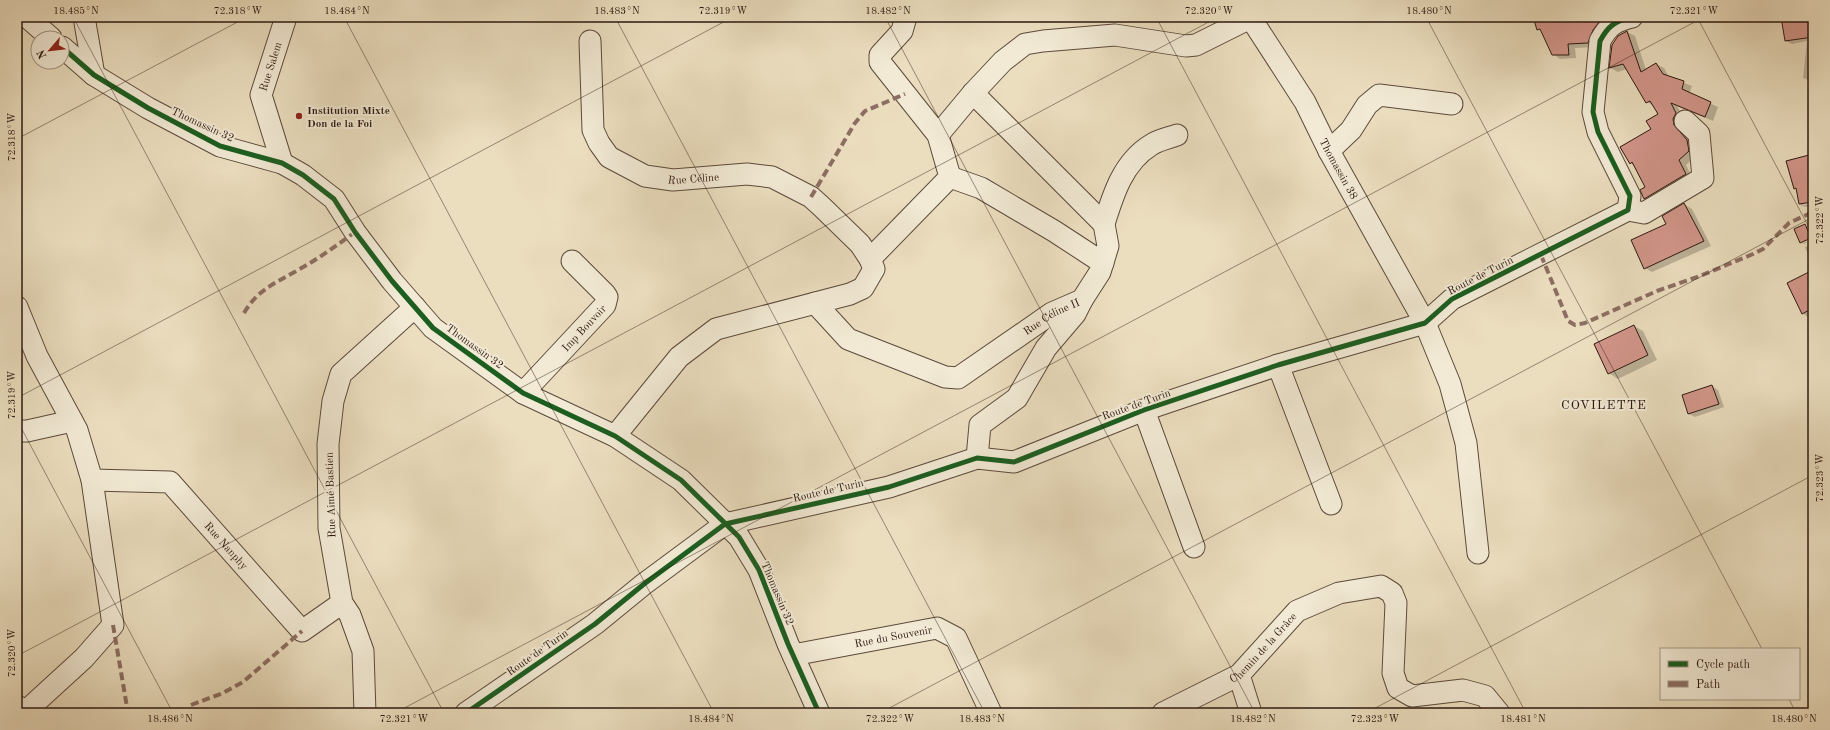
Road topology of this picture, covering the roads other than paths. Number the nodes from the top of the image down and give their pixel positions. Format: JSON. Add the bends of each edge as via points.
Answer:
{"nodes":[{"id":1,"x":27,"y":17,"type":"edge"},
{"id":2,"x":84,"y":17,"type":"edge"},
{"id":3,"x":286,"y":17,"type":"edge"},
{"id":4,"x":906,"y":17,"type":"edge"},
{"id":5,"x":1250,"y":17,"type":"edge"},
{"id":6,"x":1632,"y":17,"type":"edge"},
{"id":7,"x":42,"y":30,"type":"edge"},
{"id":8,"x":590,"y":41,"type":"dead end"},
{"id":9,"x":70,"y":54,"type":"edge"},
{"id":10,"x":94,"y":75,"type":"junction"},
{"id":11,"x":973,"y":93,"type":"junction"},
{"id":12,"x":1452,"y":104,"type":"dead end"},
{"id":13,"x":1685,"y":121,"type":"dead end"},
{"id":14,"x":1177,"y":134,"type":"dead end"},
{"id":15,"x":938,"y":135,"type":"junction"},
{"id":16,"x":1329,"y":151,"type":"junction"},
{"id":17,"x":282,"y":163,"type":"junction"},
{"id":18,"x":950,"y":177,"type":"junction"},
{"id":19,"x":1628,"y":210,"type":"junction"},
{"id":20,"x":1104,"y":224,"type":"junction"},
{"id":21,"x":870,"y":259,"type":"junction"},
{"id":22,"x":572,"y":261,"type":"dead end"},
{"id":23,"x":1102,"y":263,"type":"junction"},
{"id":24,"x":1082,"y":300,"type":"junction"},
{"id":25,"x":815,"y":303,"type":"junction"},
{"id":26,"x":415,"y":306,"type":"junction"},
{"id":27,"x":17,"y":307,"type":"edge"},
{"id":28,"x":1425,"y":323,"type":"junction"},
{"id":29,"x":1278,"y":365,"type":"junction"},
{"id":30,"x":523,"y":393,"type":"junction"},
{"id":31,"x":1144,"y":410,"type":"junction"},
{"id":32,"x":72,"y":421,"type":"junction"},
{"id":33,"x":17,"y":431,"type":"edge"},
{"id":34,"x":615,"y":436,"type":"junction"},
{"id":35,"x":977,"y":458,"type":"junction"},
{"id":36,"x":92,"y":480,"type":"junction"},
{"id":37,"x":1331,"y":504,"type":"dead end"},
{"id":38,"x":725,"y":524,"type":"junction"},
{"id":39,"x":1194,"y":547,"type":"dead end"},
{"id":40,"x":1478,"y":552,"type":"dead end"},
{"id":41,"x":342,"y":603,"type":"junction"},
{"id":42,"x":794,"y":655,"type":"junction"},
{"id":43,"x":1239,"y":675,"type":"junction"},
{"id":44,"x":23,"y":710,"type":"edge"},
{"id":45,"x":365,"y":713,"type":"edge"},
{"id":46,"x":466,"y":713,"type":"edge"},
{"id":47,"x":819,"y":713,"type":"edge"},
{"id":48,"x":991,"y":713,"type":"edge"},
{"id":49,"x":1163,"y":713,"type":"edge"},
{"id":50,"x":1251,"y":713,"type":"edge"},
{"id":51,"x":1499,"y":713,"type":"edge"}],
"edges":[{"from":1,"to":7,"type":"street"},
{"from":2,"to":10,"type":"street"},
{"from":3,"to":17,"type":"street","name":"Rue Salem","via":[[261,95]]},
{"from":4,"to":15,"type":"street","via":[[902,31],[880,55],[880,62]]},
{"from":5,"to":11,"type":"street","via":[[1196,45],[1186,46],[1115,34],[1025,44],[1003,61]]},
{"from":5,"to":16,"type":"street","name":"Thomassin 38","via":[[1305,102]]},
{"from":6,"to":19,"type":"street","via":[[1618,20],[1605,31],[1600,41],[1593,112],[1598,132],[1630,196]]},
{"from":8,"to":21,"type":"street","name":"Rue Céline","via":[[593,130],[609,157],[645,176],[673,180],[747,174],[772,177],[816,202],[860,244]]},
{"from":9,"to":10,"type":"street","name":"Thomassin 32"},
{"from":10,"to":17,"type":"street","name":"Thomassin 32","via":[[148,108],[220,146]]},
{"from":11,"to":15,"type":"street"},
{"from":11,"to":20,"type":"street"},
{"from":12,"to":16,"type":"street","via":[[1378,95],[1366,106],[1352,130]]},
{"from":13,"to":19,"type":"street","via":[[1700,134],[1703,178],[1644,213]]},
{"from":14,"to":20,"type":"street","via":[[1151,145],[1138,155],[1115,190]]},
{"from":15,"to":18,"type":"street"},
{"from":16,"to":28,"type":"street","name":"Thomassin 38"},
{"from":17,"to":26,"type":"street","name":"Thomassin 32","via":[[303,174],[334,199],[392,281]]},
{"from":18,"to":21,"type":"street"},
{"from":18,"to":23,"type":"street","via":[[988,192]]},
{"from":19,"to":28,"type":"street","name":"Route de Turin","via":[[1452,299]]},
{"from":20,"to":23,"type":"street","name":"Rue Céline II","via":[[1108,246]]},
{"from":21,"to":25,"type":"street","via":[[874,269],[863,288]]},
{"from":22,"to":30,"type":"street","name":"Imp Bouvoir","via":[[605,294],[605,305]]},
{"from":23,"to":24,"type":"street","name":"Rue Céline II","via":[[1100,272]]},
{"from":24,"to":25,"type":"street","name":"Rue Céline II","via":[[1052,313],[958,378],[945,378],[848,339]]},
{"from":24,"to":35,"type":"street","via":[[1075,314],[1046,348],[1017,398],[980,425]]},
{"from":25,"to":34,"type":"street","via":[[716,329],[679,357]]},
{"from":26,"to":30,"type":"street","name":"Thomassin 32","via":[[434,328]]},
{"from":26,"to":41,"type":"street","name":"Rue Aimé Bastien","via":[[341,374],[333,401],[328,444],[328,528]]},
{"from":27,"to":32,"type":"street","via":[[37,356]]},
{"from":28,"to":29,"type":"street","name":"Route de Turin"},
{"from":28,"to":40,"type":"street","name":"Thomassin 38","via":[[1450,384],[1466,443]]},
{"from":29,"to":31,"type":"street","name":"Route de Turin"},
{"from":29,"to":37,"type":"street"},
{"from":30,"to":34,"type":"street","name":"Thomassin 32"},
{"from":31,"to":35,"type":"street","name":"Route de Turin","via":[[1014,462]]},
{"from":31,"to":39,"type":"street"},
{"from":32,"to":33,"type":"street"},
{"from":32,"to":36,"type":"street"},
{"from":34,"to":38,"type":"street","name":"Thomassin 32","via":[[681,480]]},
{"from":35,"to":38,"type":"street","name":"Route de Turin","via":[[889,487]]},
{"from":36,"to":41,"type":"street","name":"Rue Nanphy","via":[[170,482],[302,631]]},
{"from":36,"to":44,"type":"street","via":[[113,625],[84,658]]},
{"from":38,"to":42,"type":"street","name":"Thomassin 32","via":[[740,537],[759,570]]},
{"from":38,"to":46,"type":"street","name":"Route de Turin","via":[[595,624]]},
{"from":41,"to":45,"type":"street","name":"Rue Aimé Bastien","via":[[350,615],[363,651]]},
{"from":42,"to":47,"type":"street","name":"Thomassin 32"},
{"from":42,"to":48,"type":"street","name":"Rue du Souvenir","via":[[937,628],[956,638]]},
{"from":43,"to":49,"type":"street","name":"Chemin de la Grâce"},
{"from":43,"to":50,"type":"street"},
{"from":43,"to":51,"type":"street","name":"Chemin de la Grâce","via":[[1297,611],[1339,593],[1381,586],[1392,593],[1396,603],[1393,672],[1398,688],[1412,696],[1463,690],[1485,696]]}]}
